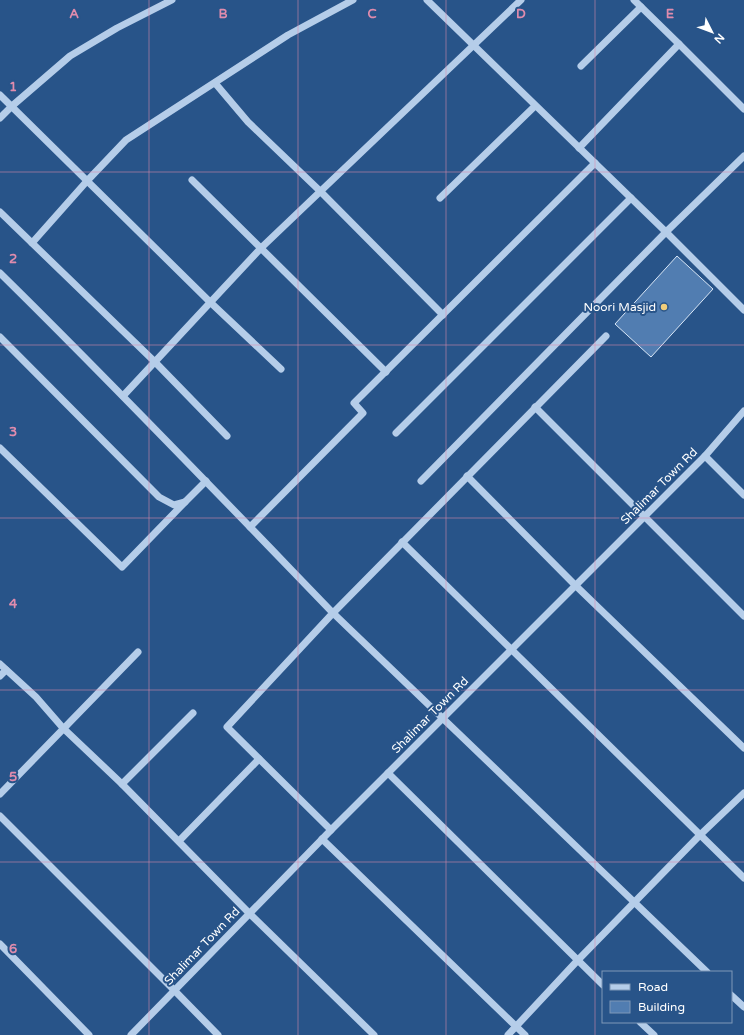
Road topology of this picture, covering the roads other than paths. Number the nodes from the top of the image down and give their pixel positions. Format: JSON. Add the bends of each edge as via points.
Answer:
{"nodes":[{"id":1,"x":172,"y":0,"type":"edge"},
{"id":2,"x":353,"y":0,"type":"edge"},
{"id":3,"x":427,"y":0,"type":"edge"},
{"id":4,"x":521,"y":0,"type":"edge"},
{"id":5,"x":634,"y":0,"type":"edge"},
{"id":6,"x":641,"y":7,"type":"junction"},
{"id":7,"x":679,"y":44,"type":"junction"},
{"id":8,"x":473,"y":45,"type":"junction"},
{"id":9,"x":581,"y":66,"type":"dead end"},
{"id":10,"x":215,"y":83,"type":"junction"},
{"id":11,"x":0,"y":94,"type":"edge"},
{"id":12,"x":12,"y":106,"type":"junction"},
{"id":13,"x":535,"y":106,"type":"junction"},
{"id":14,"x":744,"y":109,"type":"edge"},
{"id":15,"x":0,"y":118,"type":"edge"},
{"id":16,"x":579,"y":148,"type":"junction"},
{"id":17,"x":744,"y":156,"type":"edge"},
{"id":18,"x":595,"y":163,"type":"junction"},
{"id":19,"x":192,"y":180,"type":"dead end"},
{"id":20,"x":87,"y":181,"type":"junction"},
{"id":21,"x":320,"y":191,"type":"junction"},
{"id":22,"x":440,"y":198,"type":"dead end"},
{"id":23,"x":631,"y":198,"type":"junction"},
{"id":24,"x":0,"y":212,"type":"edge"},
{"id":25,"x":666,"y":232,"type":"junction"},
{"id":26,"x":32,"y":243,"type":"junction"},
{"id":27,"x":261,"y":248,"type":"junction"},
{"id":28,"x":0,"y":273,"type":"edge"},
{"id":29,"x":210,"y":302,"type":"junction"},
{"id":30,"x":744,"y":310,"type":"edge"},
{"id":31,"x":443,"y":315,"type":"junction"},
{"id":32,"x":606,"y":336,"type":"dead end"},
{"id":33,"x":0,"y":337,"type":"edge"},
{"id":34,"x":155,"y":362,"type":"junction"},
{"id":35,"x":281,"y":369,"type":"dead end"},
{"id":36,"x":386,"y":372,"type":"junction"},
{"id":37,"x":123,"y":396,"type":"junction"},
{"id":38,"x":536,"y":407,"type":"junction"},
{"id":39,"x":744,"y":411,"type":"edge"},
{"id":40,"x":396,"y":433,"type":"dead end"},
{"id":41,"x":227,"y":436,"type":"dead end"},
{"id":42,"x":0,"y":448,"type":"edge"},
{"id":43,"x":705,"y":456,"type":"junction"},
{"id":44,"x":467,"y":476,"type":"junction"},
{"id":45,"x":206,"y":481,"type":"junction"},
{"id":46,"x":421,"y":481,"type":"dead end"},
{"id":47,"x":744,"y":495,"type":"edge"},
{"id":48,"x":185,"y":502,"type":"junction"},
{"id":49,"x":644,"y":516,"type":"junction"},
{"id":50,"x":250,"y":527,"type":"junction"},
{"id":51,"x":402,"y":542,"type":"junction"},
{"id":52,"x":575,"y":585,"type":"junction"},
{"id":53,"x":333,"y":613,"type":"junction"},
{"id":54,"x":744,"y":616,"type":"edge"},
{"id":55,"x":511,"y":649,"type":"junction"},
{"id":56,"x":138,"y":652,"type":"dead end"},
{"id":57,"x":0,"y":664,"type":"edge"},
{"id":58,"x":6,"y":670,"type":"junction"},
{"id":59,"x":0,"y":676,"type":"edge"},
{"id":60,"x":193,"y":713,"type":"dead end"},
{"id":61,"x":443,"y":718,"type":"junction"},
{"id":62,"x":63,"y":728,"type":"junction"},
{"id":63,"x":744,"y":748,"type":"edge"},
{"id":64,"x":259,"y":759,"type":"junction"},
{"id":65,"x":388,"y":773,"type":"junction"},
{"id":66,"x":122,"y":784,"type":"junction"},
{"id":67,"x":744,"y":793,"type":"edge"},
{"id":68,"x":0,"y":794,"type":"edge"},
{"id":69,"x":0,"y":816,"type":"edge"},
{"id":70,"x":331,"y":830,"type":"junction"},
{"id":71,"x":700,"y":835,"type":"junction"},
{"id":72,"x":322,"y":839,"type":"junction"},
{"id":73,"x":179,"y":842,"type":"junction"},
{"id":74,"x":744,"y":878,"type":"edge"},
{"id":75,"x":634,"y":904,"type":"junction"},
{"id":76,"x":249,"y":914,"type":"junction"},
{"id":77,"x":0,"y":944,"type":"edge"},
{"id":78,"x":578,"y":960,"type":"junction"},
{"id":79,"x":706,"y":971,"type":"edge"},
{"id":80,"x":602,"y":984,"type":"edge"},
{"id":81,"x":174,"y":990,"type":"junction"},
{"id":82,"x":732,"y":996,"type":"edge"},
{"id":83,"x":744,"y":1007,"type":"edge"},
{"id":84,"x":641,"y":1023,"type":"edge"},
{"id":85,"x":516,"y":1026,"type":"junction"},
{"id":86,"x":89,"y":1035,"type":"edge"},
{"id":87,"x":131,"y":1035,"type":"edge"},
{"id":88,"x":218,"y":1035,"type":"edge"},
{"id":89,"x":374,"y":1035,"type":"edge"},
{"id":90,"x":508,"y":1035,"type":"edge"},
{"id":91,"x":525,"y":1035,"type":"edge"},
{"id":92,"x":654,"y":1035,"type":"edge"}],
"edges":[{"from":1,"to":12,"type":"street","via":[[70,56]]},
{"from":2,"to":10,"type":"street","via":[[288,35]]},
{"from":3,"to":8,"type":"street"},
{"from":4,"to":8,"type":"street"},
{"from":5,"to":6,"type":"street"},
{"from":6,"to":7,"type":"street"},
{"from":6,"to":9,"type":"street"},
{"from":7,"to":14,"type":"street"},
{"from":7,"to":16,"type":"street"},
{"from":8,"to":13,"type":"street"},
{"from":8,"to":21,"type":"street"},
{"from":10,"to":20,"type":"street","via":[[126,140]]},
{"from":10,"to":21,"type":"street","via":[[248,122]]},
{"from":11,"to":12,"type":"street"},
{"from":12,"to":15,"type":"street"},
{"from":12,"to":20,"type":"street"},
{"from":13,"to":16,"type":"street"},
{"from":13,"to":22,"type":"street"},
{"from":16,"to":18,"type":"street"},
{"from":17,"to":25,"type":"street"},
{"from":18,"to":23,"type":"street"},
{"from":18,"to":31,"type":"street"},
{"from":19,"to":27,"type":"street"},
{"from":20,"to":26,"type":"street"},
{"from":20,"to":29,"type":"street"},
{"from":21,"to":27,"type":"street"},
{"from":21,"to":31,"type":"street"},
{"from":23,"to":25,"type":"street"},
{"from":23,"to":40,"type":"street"},
{"from":24,"to":26,"type":"street"},
{"from":25,"to":30,"type":"street"},
{"from":25,"to":46,"type":"street"},
{"from":26,"to":34,"type":"street"},
{"from":27,"to":29,"type":"street"},
{"from":27,"to":36,"type":"street"},
{"from":28,"to":37,"type":"street"},
{"from":29,"to":34,"type":"street"},
{"from":29,"to":35,"type":"street"},
{"from":31,"to":36,"type":"street"},
{"from":32,"to":38,"type":"street"},
{"from":33,"to":48,"type":"street","via":[[158,497],[174,505]]},
{"from":34,"to":37,"type":"street"},
{"from":34,"to":41,"type":"street"},
{"from":36,"to":50,"type":"street","via":[[354,404],[363,413]]},
{"from":37,"to":45,"type":"street"},
{"from":38,"to":44,"type":"street"},
{"from":38,"to":49,"type":"street"},
{"from":39,"to":43,"type":"street","name":"Shalimar Town Rd"},
{"from":42,"to":48,"type":"street","via":[[122,567]]},
{"from":43,"to":47,"type":"street"},
{"from":43,"to":49,"type":"street","name":"Shalimar Town Rd"},
{"from":44,"to":51,"type":"street"},
{"from":44,"to":52,"type":"street"},
{"from":45,"to":48,"type":"street"},
{"from":45,"to":50,"type":"street"},
{"from":49,"to":52,"type":"street","name":"Shalimar Town Rd"},
{"from":49,"to":54,"type":"street"},
{"from":50,"to":53,"type":"street"},
{"from":51,"to":53,"type":"street"},
{"from":51,"to":55,"type":"street"},
{"from":52,"to":55,"type":"street","name":"Shalimar Town Rd"},
{"from":52,"to":63,"type":"street"},
{"from":53,"to":61,"type":"street"},
{"from":53,"to":64,"type":"street","via":[[227,727]]},
{"from":55,"to":61,"type":"street","name":"Shalimar Town Rd"},
{"from":55,"to":71,"type":"street"},
{"from":56,"to":62,"type":"street"},
{"from":57,"to":58,"type":"street"},
{"from":58,"to":59,"type":"street"},
{"from":58,"to":62,"type":"street","via":[[36,697]]},
{"from":60,"to":66,"type":"street"},
{"from":61,"to":65,"type":"street","name":"Shalimar Town Rd"},
{"from":61,"to":75,"type":"street"},
{"from":62,"to":66,"type":"street"},
{"from":62,"to":68,"type":"street"},
{"from":64,"to":70,"type":"street"},
{"from":64,"to":73,"type":"street"},
{"from":65,"to":70,"type":"street","name":"Shalimar Town Rd"},
{"from":65,"to":78,"type":"street"},
{"from":66,"to":73,"type":"street"},
{"from":67,"to":71,"type":"street"},
{"from":69,"to":81,"type":"street"},
{"from":70,"to":72,"type":"street","name":"Shalimar Town Rd"},
{"from":71,"to":74,"type":"street"},
{"from":71,"to":75,"type":"street"},
{"from":72,"to":76,"type":"street","name":"Shalimar Town Rd"},
{"from":72,"to":85,"type":"street"},
{"from":73,"to":76,"type":"street"},
{"from":75,"to":78,"type":"street"},
{"from":75,"to":79,"type":"street"},
{"from":76,"to":81,"type":"street","name":"Shalimar Town Rd"},
{"from":76,"to":89,"type":"street"},
{"from":77,"to":86,"type":"street"},
{"from":78,"to":80,"type":"street"},
{"from":78,"to":85,"type":"street"},
{"from":81,"to":87,"type":"street","name":"Shalimar Town Rd"},
{"from":81,"to":88,"type":"street"},
{"from":82,"to":83,"type":"street"},
{"from":84,"to":92,"type":"street"},
{"from":85,"to":90,"type":"street"},
{"from":85,"to":91,"type":"street"}]}
